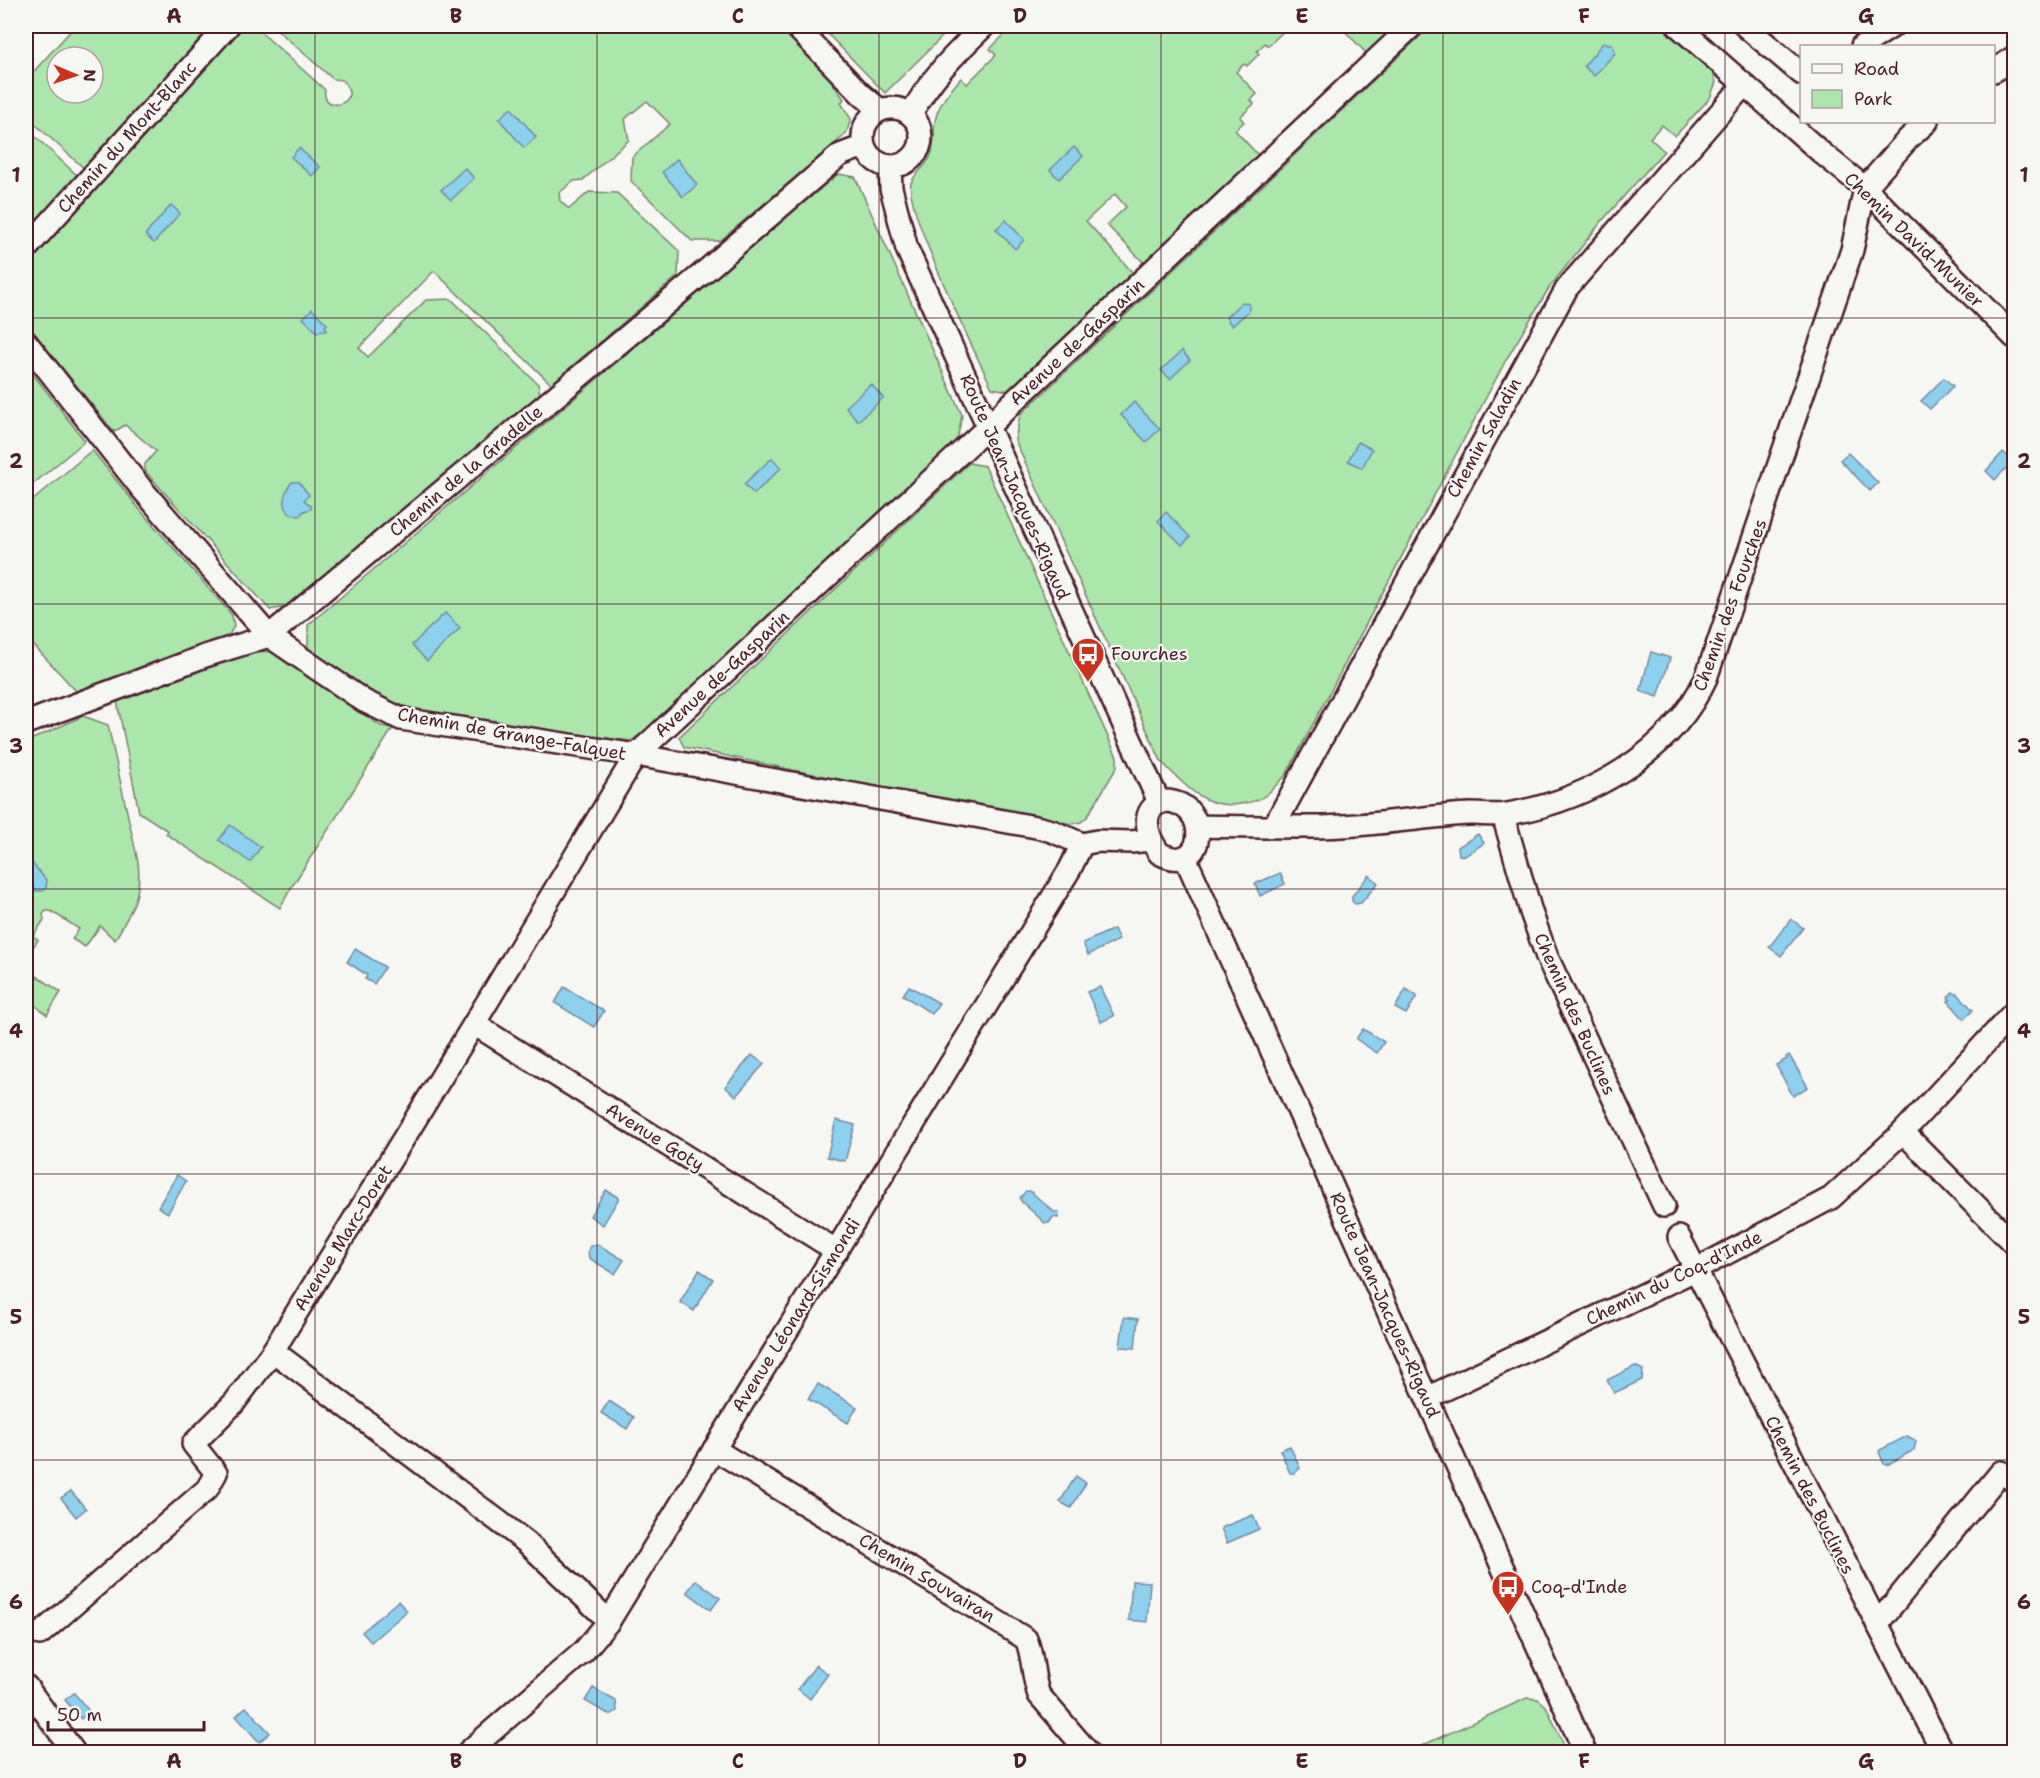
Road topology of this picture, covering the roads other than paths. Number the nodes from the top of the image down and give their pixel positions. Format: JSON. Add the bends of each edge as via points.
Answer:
{"nodes":[{"id":1,"x":228,"y":26,"type":"edge"},
{"id":2,"x":795,"y":26,"type":"edge"},
{"id":3,"x":984,"y":26,"type":"edge"},
{"id":4,"x":1412,"y":26,"type":"edge"},
{"id":5,"x":1678,"y":26,"type":"edge"},
{"id":6,"x":1745,"y":26,"type":"edge"},
{"id":7,"x":2014,"y":57,"type":"edge"},
{"id":8,"x":1995,"y":70,"type":"edge"},
{"id":9,"x":1800,"y":72,"type":"edge"},
{"id":10,"x":1744,"y":85,"type":"junction"},
{"id":11,"x":880,"y":110,"type":"junction"},
{"id":12,"x":911,"y":115,"type":"junction"},
{"id":13,"x":1926,"y":123,"type":"edge"},
{"id":14,"x":864,"y":146,"type":"junction"},
{"id":15,"x":890,"y":166,"type":"junction"},
{"id":16,"x":1865,"y":188,"type":"junction"},
{"id":17,"x":26,"y":249,"type":"edge"},
{"id":18,"x":2014,"y":337,"type":"edge"},
{"id":19,"x":26,"y":342,"type":"edge"},
{"id":20,"x":988,"y":427,"type":"junction"},
{"id":21,"x":269,"y":636,"type":"junction"},
{"id":22,"x":26,"y":723,"type":"edge"},
{"id":23,"x":636,"y":755,"type":"junction"},
{"id":24,"x":1159,"y":802,"type":"junction"},
{"id":25,"x":1503,"y":815,"type":"junction"},
{"id":26,"x":1197,"y":826,"type":"junction"},
{"id":27,"x":1274,"y":826,"type":"junction"},
{"id":28,"x":1150,"y":840,"type":"junction"},
{"id":29,"x":1082,"y":844,"type":"junction"},
{"id":30,"x":1185,"y":857,"type":"junction"},
{"id":31,"x":2014,"y":1012,"type":"edge"},
{"id":32,"x":474,"y":1024,"type":"junction"},
{"id":33,"x":1903,"y":1132,"type":"junction"},
{"id":34,"x":1664,"y":1206,"type":"dead end"},
{"id":35,"x":1679,"y":1237,"type":"dead end"},
{"id":36,"x":2014,"y":1244,"type":"edge"},
{"id":37,"x":837,"y":1251,"type":"junction"},
{"id":38,"x":1695,"y":1270,"type":"junction"},
{"id":39,"x":273,"y":1351,"type":"junction"},
{"id":40,"x":1427,"y":1398,"type":"junction"},
{"id":41,"x":714,"y":1449,"type":"junction"},
{"id":42,"x":2014,"y":1481,"type":"edge"},
{"id":43,"x":609,"y":1621,"type":"junction"},
{"id":44,"x":1877,"y":1624,"type":"junction"},
{"id":45,"x":40,"y":1634,"type":"dead end"},
{"id":46,"x":26,"y":1686,"type":"edge"},
{"id":47,"x":74,"y":1752,"type":"edge"},
{"id":48,"x":468,"y":1752,"type":"edge"},
{"id":49,"x":1088,"y":1752,"type":"edge"},
{"id":50,"x":1585,"y":1752,"type":"edge"},
{"id":51,"x":1943,"y":1752,"type":"edge"}],
"edges":[{"from":1,"to":17,"type":"street","name":"Chemin du Mont-Blanc"},
{"from":2,"to":11,"type":"street"},
{"from":3,"to":12,"type":"street","via":[[944,65]]},
{"from":4,"to":20,"type":"street","name":"Avenue de-Gasparin"},
{"from":5,"to":10,"type":"street","name":"Chemin David-Munier"},
{"from":6,"to":9,"type":"street"},
{"from":7,"to":8,"type":"street"},
{"from":10,"to":16,"type":"street","name":"Chemin David-Munier"},
{"from":10,"to":27,"type":"street","name":"Chemin Saladin","via":[[1567,288]]},
{"from":11,"to":12,"type":"street","via":[[896,108]]},
{"from":11,"to":14,"type":"street","via":[[863,129]]},
{"from":12,"to":15,"type":"street","via":[[920,130],[919,148],[907,162]]},
{"from":13,"to":16,"type":"street","name":"Chemin des Fourches"},
{"from":14,"to":15,"type":"street","via":[[874,160]]},
{"from":14,"to":21,"type":"street","name":"Chemin de la Gradelle","via":[[840,155]]},
{"from":15,"to":20,"type":"street","name":"Route Jean-Jacques-Rigaud","via":[[891,188],[907,249]]},
{"from":16,"to":18,"type":"street","name":"Chemin David-Munier"},
{"from":16,"to":25,"type":"street","name":"Chemin des Fourches","via":[[1852,250],[1694,704],[1651,748],[1608,778],[1564,800]]},
{"from":19,"to":21,"type":"street","name":"Chemin de Grange-Falquet","via":[[141,488]]},
{"from":20,"to":23,"type":"street","name":"Avenue de-Gasparin"},
{"from":20,"to":24,"type":"street","name":"Route Jean-Jacques-Rigaud"},
{"from":21,"to":22,"type":"street","name":"Chemin de la Gradelle"},
{"from":21,"to":23,"type":"street","name":"Chemin de Grange-Falquet","via":[[364,701],[401,719]]},
{"from":23,"to":29,"type":"street","name":"Chemin de Grange-Falquet","via":[[1036,827]]},
{"from":23,"to":32,"type":"street","name":"Avenue Marc-Doret"},
{"from":24,"to":26,"type":"street","via":[[1182,805]]},
{"from":24,"to":28,"type":"street","via":[[1147,818]]},
{"from":25,"to":27,"type":"street","name":"Chemin des Fourches","via":[[1469,814],[1317,828]]},
{"from":25,"to":34,"type":"street","name":"Chemin des Buclines","via":[[1547,957]]},
{"from":26,"to":27,"type":"street","name":"Chemin des Fourches"},
{"from":26,"to":30,"type":"street","via":[[1198,843]]},
{"from":28,"to":29,"type":"street","name":"Chemin de Grange-Falquet"},
{"from":28,"to":30,"type":"street","via":[[1159,853]]},
{"from":29,"to":37,"type":"street","name":"Avenue Léonard-Sismondi"},
{"from":30,"to":40,"type":"street","name":"Route Jean-Jacques-Rigaud"},
{"from":31,"to":33,"type":"street","name":"Chemin du Coq-d'Inde"},
{"from":32,"to":37,"type":"street","name":"Avenue Goty"},
{"from":32,"to":39,"type":"street","name":"Avenue Marc-Doret"},
{"from":33,"to":36,"type":"street"},
{"from":33,"to":38,"type":"street","name":"Chemin du Coq-d'Inde","via":[[1831,1198]]},
{"from":35,"to":38,"type":"street","name":"Chemin des Buclines"},
{"from":37,"to":41,"type":"street","name":"Avenue Léonard-Sismondi"},
{"from":38,"to":40,"type":"street","name":"Chemin du Coq-d'Inde"},
{"from":38,"to":44,"type":"street","name":"Chemin des Buclines"},
{"from":39,"to":43,"type":"street","via":[[526,1542]]},
{"from":39,"to":45,"type":"street","name":"Avenue Marc-Doret","via":[[234,1403],[193,1444],[216,1473],[207,1489]]},
{"from":40,"to":50,"type":"street","name":"Route Jean-Jacques-Rigaud"},
{"from":41,"to":43,"type":"street","name":"Avenue Léonard-Sismondi"},
{"from":41,"to":49,"type":"street","name":"Chemin Souvairan","via":[[1026,1639],[1039,1695]]},
{"from":42,"to":44,"type":"street","via":[[2001,1472]]},
{"from":43,"to":48,"type":"street","name":"Avenue Léonard-Sismondi","via":[[584,1651]]},
{"from":44,"to":51,"type":"street","name":"Chemin des Buclines"},
{"from":46,"to":47,"type":"street"}]}
